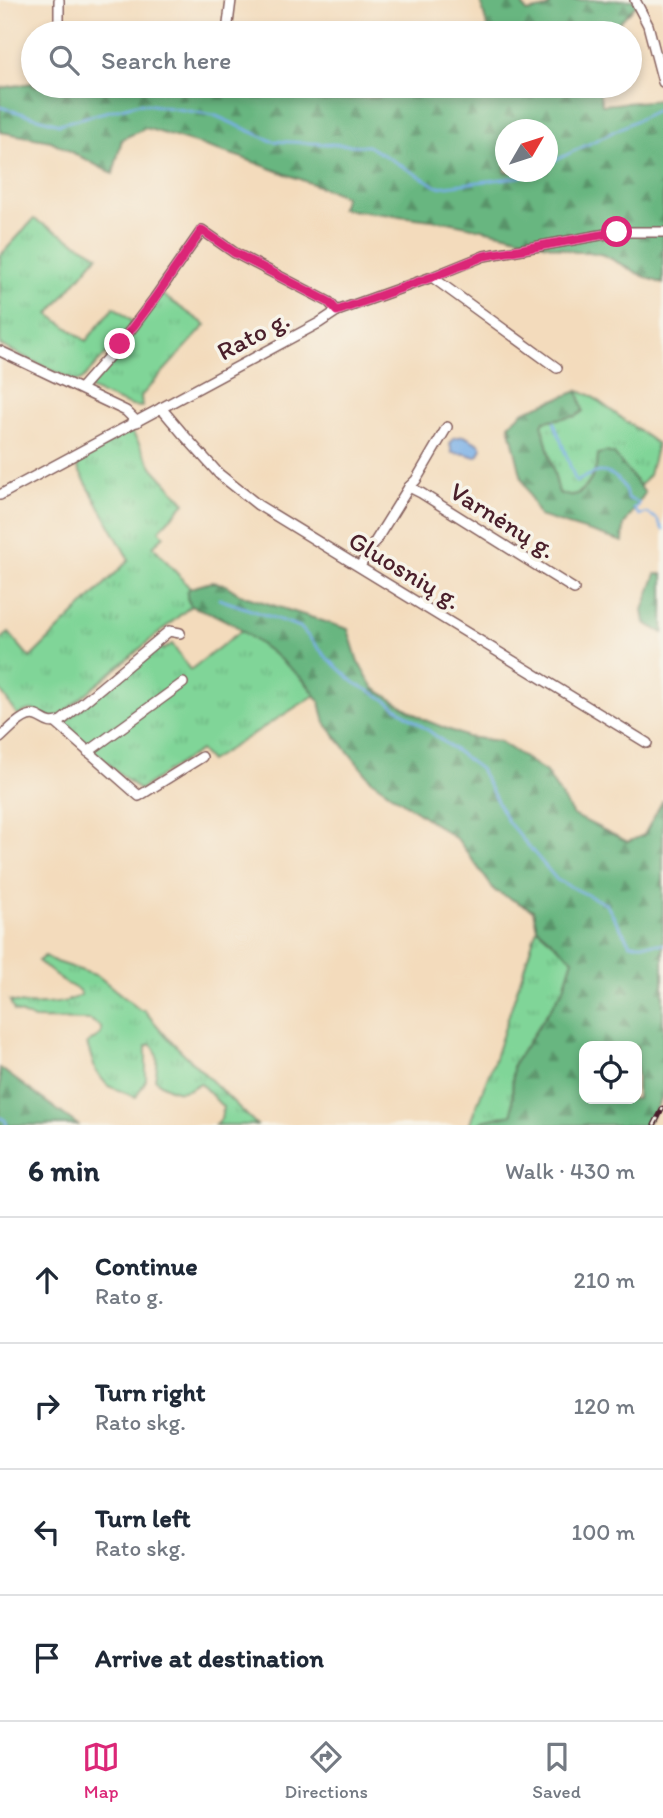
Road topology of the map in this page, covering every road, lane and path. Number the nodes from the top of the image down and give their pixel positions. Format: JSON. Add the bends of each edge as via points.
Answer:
{"nodes":[{"id":1,"x":59,"y":0,"type":"edge"},
{"id":2,"x":230,"y":0,"type":"edge"},
{"id":3,"x":635,"y":0,"type":"edge"},
{"id":4,"x":60,"y":21,"type":"edge"},
{"id":5,"x":228,"y":21,"type":"edge"},
{"id":6,"x":663,"y":82,"type":"edge"},
{"id":7,"x":663,"y":232,"type":"edge"},
{"id":8,"x":432,"y":277,"type":"junction"},
{"id":9,"x":337,"y":311,"type":"junction"},
{"id":10,"x":0,"y":351,"type":"edge"},
{"id":11,"x":557,"y":368,"type":"dead end"},
{"id":12,"x":80,"y":388,"type":"junction"},
{"id":13,"x":161,"y":408,"type":"junction"},
{"id":14,"x":137,"y":422,"type":"junction"},
{"id":15,"x":447,"y":427,"type":"dead end"},
{"id":16,"x":409,"y":487,"type":"junction"},
{"id":17,"x":0,"y":495,"type":"edge"},
{"id":18,"x":360,"y":566,"type":"junction"},
{"id":19,"x":574,"y":589,"type":"dead end"},
{"id":20,"x":180,"y":633,"type":"dead end"},
{"id":21,"x":183,"y":683,"type":"dead end"},
{"id":22,"x":56,"y":723,"type":"junction"},
{"id":23,"x":0,"y":738,"type":"edge"},
{"id":24,"x":647,"y":743,"type":"dead end"},
{"id":25,"x":88,"y":752,"type":"junction"},
{"id":26,"x":202,"y":757,"type":"dead end"}],
"edges":[{"from":1,"to":4,"type":"street"},
{"from":2,"to":5,"type":"street"},
{"from":3,"to":6,"type":"street","via":[[648,25]]},
{"from":7,"to":8,"type":"street","name":"Rato g.","via":[[617,232],[484,256]]},
{"from":8,"to":9,"type":"street","name":"Rato g."},
{"from":8,"to":11,"type":"street"},
{"from":9,"to":12,"type":"street","via":[[329,302],[235,253],[202,230],[120,344]]},
{"from":9,"to":13,"type":"street","name":"Rato g."},
{"from":10,"to":12,"type":"street"},
{"from":12,"to":14,"type":"street","via":[[126,411]]},
{"from":13,"to":14,"type":"street","name":"Rato g."},
{"from":13,"to":18,"type":"street","name":"Gluosnių g.","via":[[219,474],[258,505]]},
{"from":14,"to":17,"type":"street","name":"Rato g."},
{"from":15,"to":16,"type":"street","name":"Varnėnų g."},
{"from":16,"to":18,"type":"street","name":"Varnėnų g."},
{"from":16,"to":19,"type":"street","name":"Varnėnų g."},
{"from":18,"to":24,"type":"street","name":"Gluosnių g."},
{"from":20,"to":22,"type":"street","via":[[169,631]]},
{"from":21,"to":25,"type":"street"},
{"from":22,"to":23,"type":"street","via":[[30,715]]},
{"from":22,"to":25,"type":"street"},
{"from":25,"to":26,"type":"street","via":[[139,796]]}]}
